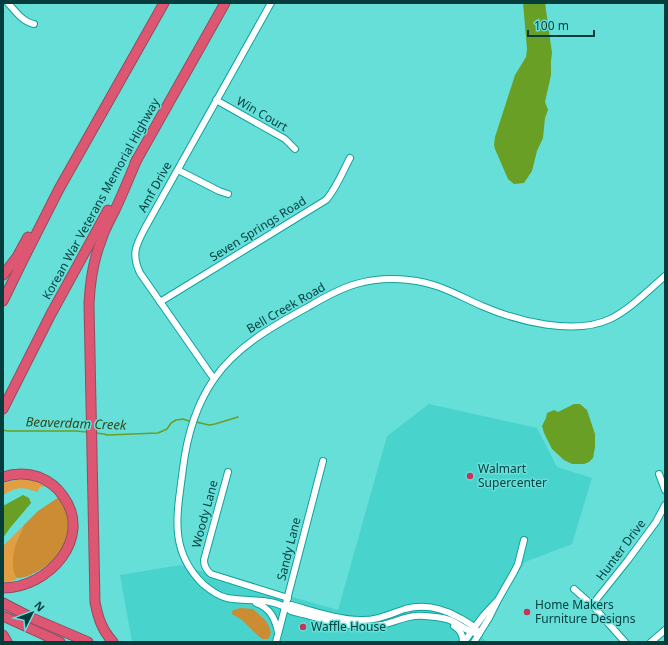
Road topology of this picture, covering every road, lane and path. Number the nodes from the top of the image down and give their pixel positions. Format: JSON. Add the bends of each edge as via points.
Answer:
{"nodes":[{"id":1,"x":8,"y":3,"type":"edge"},
{"id":2,"x":164,"y":3,"type":"edge"},
{"id":3,"x":225,"y":3,"type":"edge"},
{"id":4,"x":271,"y":3,"type":"edge"},
{"id":5,"x":34,"y":24,"type":"dead end"},
{"id":6,"x":216,"y":100,"type":"junction"},
{"id":7,"x":295,"y":149,"type":"dead end"},
{"id":8,"x":350,"y":158,"type":"dead end"},
{"id":9,"x":137,"y":159,"type":"junction"},
{"id":10,"x":178,"y":170,"type":"junction"},
{"id":11,"x":59,"y":189,"type":"junction"},
{"id":12,"x":228,"y":194,"type":"dead end"},
{"id":13,"x":3,"y":276,"type":"edge"},
{"id":14,"x":665,"y":276,"type":"edge"},
{"id":15,"x":3,"y":301,"type":"edge"},
{"id":16,"x":160,"y":302,"type":"junction"},
{"id":17,"x":214,"y":379,"type":"junction"},
{"id":18,"x":3,"y":409,"type":"edge"},
{"id":19,"x":324,"y":461,"type":"dead end"},
{"id":20,"x":228,"y":472,"type":"dead end"},
{"id":21,"x":659,"y":474,"type":"dead end"},
{"id":22,"x":3,"y":477,"type":"edge"},
{"id":23,"x":665,"y":490,"type":"edge"},
{"id":24,"x":665,"y":505,"type":"edge"},
{"id":25,"x":524,"y":540,"type":"dead end"},
{"id":26,"x":3,"y":588,"type":"edge"},
{"id":27,"x":574,"y":590,"type":"dead end"},
{"id":28,"x":288,"y":598,"type":"junction"},
{"id":29,"x":249,"y":600,"type":"junction"},
{"id":30,"x":498,"y":600,"type":"junction"},
{"id":31,"x":3,"y":603,"type":"edge"},
{"id":32,"x":592,"y":606,"type":"junction"},
{"id":33,"x":286,"y":607,"type":"junction"},
{"id":34,"x":3,"y":616,"type":"edge"},
{"id":35,"x":439,"y":618,"type":"junction"},
{"id":36,"x":476,"y":627,"type":"junction"},
{"id":37,"x":665,"y":630,"type":"edge"},
{"id":38,"x":471,"y":633,"type":"junction"},
{"id":39,"x":278,"y":634,"type":"junction"},
{"id":40,"x":479,"y":634,"type":"junction"},
{"id":41,"x":3,"y":635,"type":"edge"},
{"id":42,"x":7,"y":642,"type":"edge"},
{"id":43,"x":60,"y":642,"type":"edge"},
{"id":44,"x":88,"y":642,"type":"edge"},
{"id":45,"x":113,"y":642,"type":"edge"},
{"id":46,"x":276,"y":642,"type":"edge"},
{"id":47,"x":463,"y":642,"type":"edge"},
{"id":48,"x":474,"y":642,"type":"edge"},
{"id":49,"x":625,"y":642,"type":"edge"},
{"id":50,"x":651,"y":642,"type":"edge"}],
"edges":[{"from":1,"to":5,"type":"street","via":[[22,18]]},
{"from":2,"to":11,"type":"highway"},
{"from":3,"to":9,"type":"highway","name":"Korean War Veterans Memorial Highway"},
{"from":4,"to":6,"type":"street","name":"Amf Drive"},
{"from":6,"to":7,"type":"street","name":"Win Court","via":[[285,139]]},
{"from":6,"to":10,"type":"street","name":"Amf Drive"},
{"from":8,"to":16,"type":"street","name":"Seven Springs Road","via":[[326,200]]},
{"from":9,"to":18,"type":"highway","name":"Korean War Veterans Memorial Highway","via":[[51,314]]},
{"from":9,"to":45,"type":"highway","via":[[102,236],[92,270],[89,304],[96,602],[102,628]]},
{"from":10,"to":12,"type":"street"},
{"from":10,"to":16,"type":"street","name":"Amf Drive","via":[[135,250],[138,268]]},
{"from":11,"to":13,"type":"highway"},
{"from":11,"to":15,"type":"highway"},
{"from":14,"to":17,"type":"street","name":"Bell Creek Road","via":[[612,318],[591,325],[568,327],[499,314],[449,290],[430,284],[392,279],[358,283],[326,297],[264,333],[239,350]]},
{"from":16,"to":17,"type":"street","name":"Amf Drive"},
{"from":17,"to":29,"type":"street","name":"Bell Creek Road","via":[[198,406],[187,442],[177,532],[189,567],[201,582],[221,596]]},
{"from":19,"to":28,"type":"street","name":"Sandy Lane"},
{"from":20,"to":28,"type":"street","name":"Woody Lane","via":[[204,566],[211,574]]},
{"from":21,"to":23,"type":"street"},
{"from":22,"to":26,"type":"highway","via":[[28,474],[48,481],[68,503],[73,528],[66,551],[53,568],[30,582]]},
{"from":24,"to":32,"type":"street","name":"Hunter Drive","via":[[656,522]]},
{"from":25,"to":30,"type":"street","via":[[518,564]]},
{"from":27,"to":32,"type":"street"},
{"from":28,"to":33,"type":"street","name":"Sandy Lane"},
{"from":29,"to":33,"type":"street","name":"Bell Creek Road"},
{"from":29,"to":39,"type":"street","via":[[269,611],[275,619]]},
{"from":30,"to":36,"type":"street"},
{"from":30,"to":40,"type":"street"},
{"from":31,"to":44,"type":"highway"},
{"from":32,"to":49,"type":"street"},
{"from":33,"to":35,"type":"street","name":"Bell Creek Road","via":[[291,611],[340,624],[363,626],[381,625],[412,616]]},
{"from":33,"to":36,"type":"street","name":"Bell Creek Road","via":[[291,605],[358,620],[380,618],[411,608],[432,608],[455,615]]},
{"from":33,"to":39,"type":"street","name":"Sandy Lane"},
{"from":34,"to":43,"type":"highway"},
{"from":35,"to":38,"type":"street","name":"Bell Creek Road","via":[[464,627]]},
{"from":35,"to":47,"type":"street","via":[[460,630]]},
{"from":36,"to":38,"type":"street"},
{"from":36,"to":40,"type":"street"},
{"from":37,"to":50,"type":"street"},
{"from":38,"to":40,"type":"street","name":"Bell Creek Road"},
{"from":38,"to":47,"type":"street"},
{"from":39,"to":46,"type":"street","name":"Sandy Lane"},
{"from":40,"to":48,"type":"street"},
{"from":41,"to":42,"type":"highway"}]}
